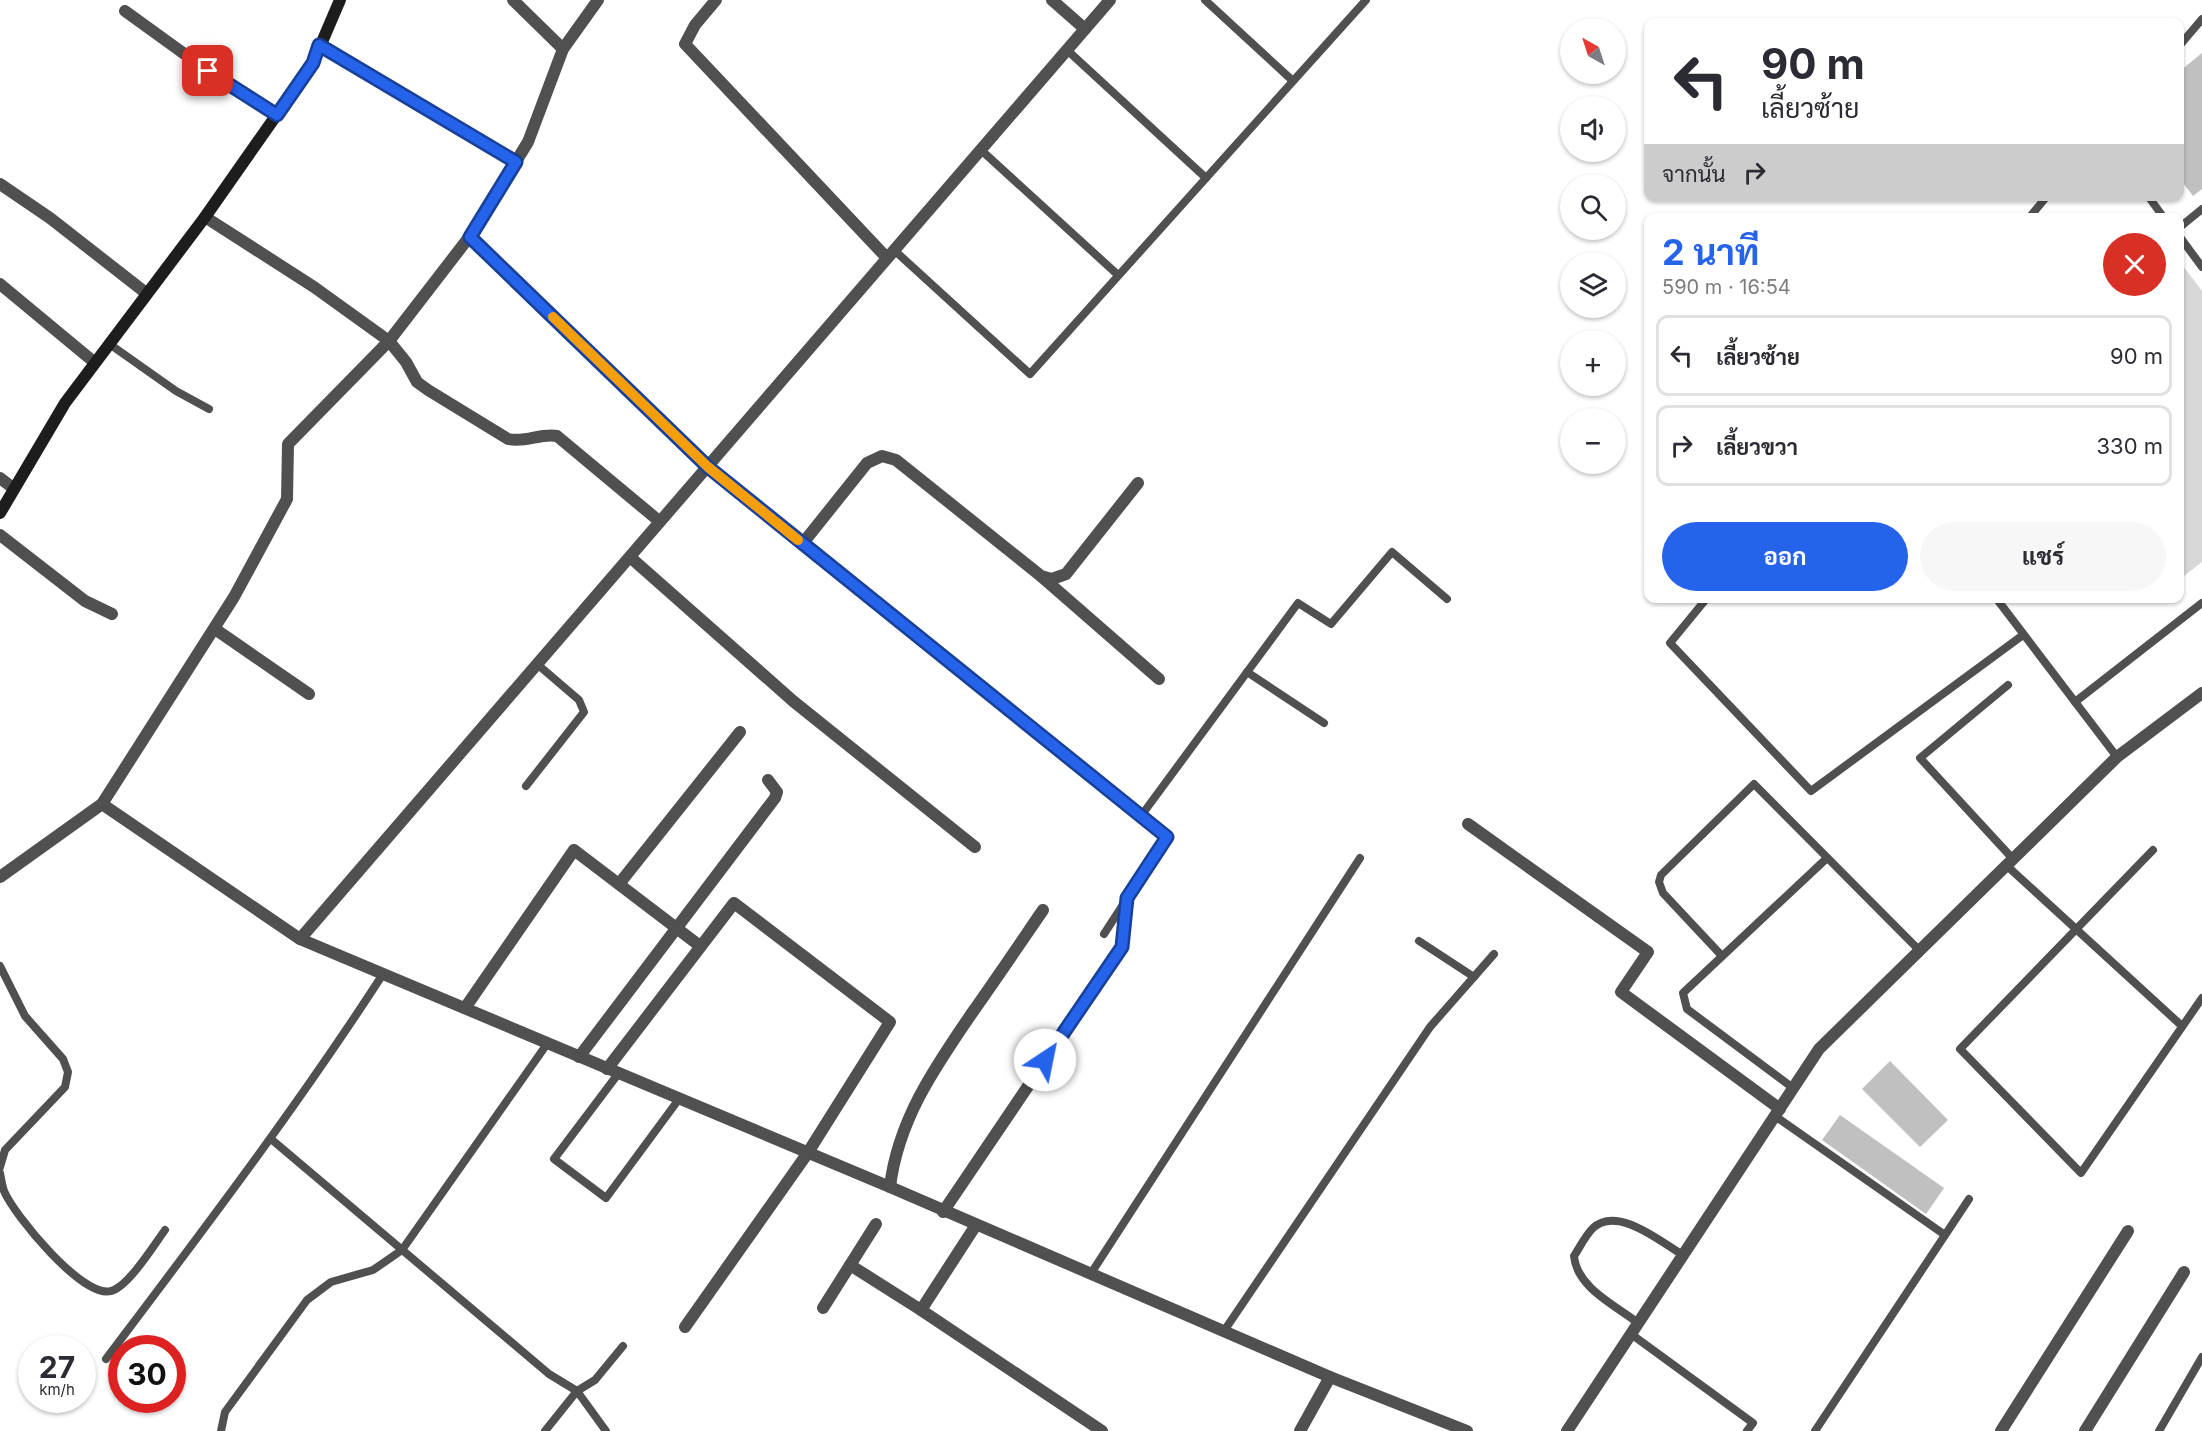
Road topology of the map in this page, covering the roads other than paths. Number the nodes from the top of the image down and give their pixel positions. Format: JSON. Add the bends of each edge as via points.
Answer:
{"nodes":[{"id":1,"x":340,"y":0,"type":"edge"},
{"id":2,"x":513,"y":0,"type":"edge"},
{"id":3,"x":598,"y":0,"type":"edge"},
{"id":4,"x":716,"y":0,"type":"edge"},
{"id":5,"x":1052,"y":0,"type":"edge"},
{"id":6,"x":1110,"y":0,"type":"edge"},
{"id":7,"x":1205,"y":0,"type":"edge"},
{"id":8,"x":1366,"y":0,"type":"edge"},
{"id":9,"x":125,"y":11,"type":"dead end"},
{"id":10,"x":2202,"y":19,"type":"edge"},
{"id":11,"x":1085,"y":29,"type":"junction"},
{"id":12,"x":2184,"y":40,"type":"edge"},
{"id":13,"x":319,"y":45,"type":"junction"},
{"id":14,"x":563,"y":49,"type":"junction"},
{"id":15,"x":1067,"y":50,"type":"junction"},
{"id":16,"x":1293,"y":81,"type":"junction"},
{"id":17,"x":277,"y":115,"type":"junction"},
{"id":18,"x":981,"y":150,"type":"junction"},
{"id":19,"x":516,"y":162,"type":"junction"},
{"id":20,"x":1206,"y":178,"type":"junction"},
{"id":21,"x":0,"y":184,"type":"edge"},
{"id":22,"x":2043,"y":201,"type":"edge"},
{"id":23,"x":2202,"y":209,"type":"edge"},
{"id":24,"x":2033,"y":213,"type":"edge"},
{"id":25,"x":205,"y":217,"type":"junction"},
{"id":26,"x":2184,"y":223,"type":"edge"},
{"id":27,"x":470,"y":237,"type":"junction"},
{"id":28,"x":2184,"y":242,"type":"edge"},
{"id":29,"x":891,"y":254,"type":"junction"},
{"id":30,"x":2202,"y":267,"type":"edge"},
{"id":31,"x":1118,"y":276,"type":"junction"},
{"id":32,"x":0,"y":284,"type":"edge"},
{"id":33,"x":146,"y":293,"type":"junction"},
{"id":34,"x":389,"y":341,"type":"junction"},
{"id":35,"x":108,"y":344,"type":"junction"},
{"id":36,"x":94,"y":362,"type":"junction"},
{"id":37,"x":209,"y":409,"type":"dead end"},
{"id":38,"x":708,"y":467,"type":"junction"},
{"id":39,"x":0,"y":478,"type":"edge"},
{"id":40,"x":1138,"y":483,"type":"dead end"},
{"id":41,"x":13,"y":488,"type":"junction"},
{"id":42,"x":0,"y":513,"type":"edge"},
{"id":43,"x":659,"y":521,"type":"junction"},
{"id":44,"x":0,"y":535,"type":"edge"},
{"id":45,"x":803,"y":543,"type":"junction"},
{"id":46,"x":630,"y":557,"type":"junction"},
{"id":47,"x":1041,"y":576,"type":"junction"},
{"id":48,"x":1448,"y":599,"type":"dead end"},
{"id":49,"x":1703,"y":603,"type":"edge"},
{"id":50,"x":2000,"y":603,"type":"edge"},
{"id":51,"x":2202,"y":603,"type":"edge"},
{"id":52,"x":112,"y":614,"type":"dead end"},
{"id":53,"x":215,"y":629,"type":"junction"},
{"id":54,"x":2023,"y":635,"type":"junction"},
{"id":55,"x":537,"y":664,"type":"junction"},
{"id":56,"x":1247,"y":672,"type":"junction"},
{"id":57,"x":1159,"y":679,"type":"dead end"},
{"id":58,"x":2008,"y":685,"type":"dead end"},
{"id":59,"x":2202,"y":693,"type":"edge"},
{"id":60,"x":309,"y":694,"type":"dead end"},
{"id":61,"x":2075,"y":702,"type":"junction"},
{"id":62,"x":1324,"y":723,"type":"dead end"},
{"id":63,"x":740,"y":732,"type":"dead end"},
{"id":64,"x":2117,"y":758,"type":"junction"},
{"id":65,"x":1071,"y":759,"type":"joint"},
{"id":66,"x":768,"y":780,"type":"dead end"},
{"id":67,"x":526,"y":786,"type":"dead end"},
{"id":68,"x":102,"y":804,"type":"junction"},
{"id":69,"x":1141,"y":816,"type":"junction"},
{"id":70,"x":1468,"y":824,"type":"dead end"},
{"id":71,"x":975,"y":847,"type":"dead end"},
{"id":72,"x":2153,"y":850,"type":"dead end"},
{"id":73,"x":1360,"y":858,"type":"dead end"},
{"id":74,"x":1826,"y":859,"type":"junction"},
{"id":75,"x":2009,"y":862,"type":"junction"},
{"id":76,"x":0,"y":877,"type":"edge"},
{"id":77,"x":619,"y":884,"type":"junction"},
{"id":78,"x":1127,"y":898,"type":"junction"},
{"id":79,"x":1043,"y":910,"type":"dead end"},
{"id":80,"x":677,"y":929,"type":"junction"},
{"id":81,"x":2076,"y":929,"type":"junction"},
{"id":82,"x":1104,"y":934,"type":"dead end"},
{"id":83,"x":300,"y":939,"type":"junction"},
{"id":84,"x":1419,"y":941,"type":"dead end"},
{"id":85,"x":700,"y":946,"type":"junction"},
{"id":86,"x":1919,"y":950,"type":"junction"},
{"id":87,"x":1494,"y":954,"type":"dead end"},
{"id":88,"x":1722,"y":956,"type":"junction"},
{"id":89,"x":0,"y":966,"type":"edge"},
{"id":90,"x":382,"y":974,"type":"junction"},
{"id":91,"x":1474,"y":977,"type":"junction"},
{"id":92,"x":2202,"y":998,"type":"edge"},
{"id":93,"x":465,"y":1008,"type":"junction"},
{"id":94,"x":2182,"y":1026,"type":"junction"},
{"id":95,"x":547,"y":1044,"type":"junction"},
{"id":96,"x":579,"y":1057,"type":"junction"},
{"id":97,"x":612,"y":1071,"type":"junction"},
{"id":98,"x":1793,"y":1088,"type":"junction"},
{"id":99,"x":679,"y":1100,"type":"junction"},
{"id":100,"x":1777,"y":1112,"type":"junction"},
{"id":101,"x":270,"y":1139,"type":"junction"},
{"id":102,"x":807,"y":1154,"type":"junction"},
{"id":103,"x":0,"y":1167,"type":"edge"},
{"id":104,"x":0,"y":1173,"type":"edge"},
{"id":105,"x":890,"y":1186,"type":"junction"},
{"id":106,"x":1969,"y":1199,"type":"dead end"},
{"id":107,"x":943,"y":1212,"type":"junction"},
{"id":108,"x":876,"y":1224,"type":"dead end"},
{"id":109,"x":976,"y":1225,"type":"junction"},
{"id":110,"x":165,"y":1230,"type":"dead end"},
{"id":111,"x":2128,"y":1231,"type":"dead end"},
{"id":112,"x":1945,"y":1235,"type":"junction"},
{"id":113,"x":402,"y":1250,"type":"junction"},
{"id":114,"x":1683,"y":1255,"type":"junction"},
{"id":115,"x":850,"y":1265,"type":"junction"},
{"id":116,"x":2184,"y":1272,"type":"dead end"},
{"id":117,"x":1090,"y":1275,"type":"junction"},
{"id":118,"x":823,"y":1308,"type":"dead end"},
{"id":119,"x":921,"y":1310,"type":"junction"},
{"id":120,"x":1638,"y":1323,"type":"junction"},
{"id":121,"x":685,"y":1328,"type":"dead end"},
{"id":122,"x":1224,"y":1331,"type":"junction"},
{"id":123,"x":1631,"y":1335,"type":"junction"},
{"id":124,"x":622,"y":1346,"type":"dead end"},
{"id":125,"x":2202,"y":1357,"type":"edge"},
{"id":126,"x":106,"y":1359,"type":"dead end"},
{"id":127,"x":1330,"y":1377,"type":"junction"},
{"id":128,"x":577,"y":1391,"type":"junction"},
{"id":129,"x":221,"y":1431,"type":"edge"},
{"id":130,"x":545,"y":1431,"type":"edge"},
{"id":131,"x":606,"y":1431,"type":"edge"},
{"id":132,"x":1102,"y":1431,"type":"edge"},
{"id":133,"x":1300,"y":1431,"type":"edge"},
{"id":134,"x":1467,"y":1431,"type":"edge"},
{"id":135,"x":1567,"y":1431,"type":"edge"},
{"id":136,"x":1747,"y":1431,"type":"edge"},
{"id":137,"x":1815,"y":1431,"type":"edge"},
{"id":138,"x":2001,"y":1431,"type":"edge"},
{"id":139,"x":2085,"y":1431,"type":"edge"},
{"id":140,"x":2159,"y":1431,"type":"edge"}],
"edges":[{"from":1,"to":13,"type":"main road"},
{"from":2,"to":14,"type":"street"},
{"from":3,"to":14,"type":"street"},
{"from":4,"to":29,"type":"street","via":[[685,44]]},
{"from":5,"to":11,"type":"street"},
{"from":6,"to":11,"type":"street"},
{"from":7,"to":16,"type":"lane"},
{"from":8,"to":16,"type":"lane"},
{"from":9,"to":17,"type":"street"},
{"from":10,"to":12,"type":"lane"},
{"from":11,"to":15,"type":"street"},
{"from":13,"to":17,"type":"main road","via":[[313,63]]},
{"from":13,"to":19,"type":"street"},
{"from":14,"to":19,"type":"street","via":[[528,142]]},
{"from":15,"to":18,"type":"street"},
{"from":15,"to":20,"type":"lane"},
{"from":16,"to":20,"type":"lane"},
{"from":17,"to":25,"type":"main road"},
{"from":18,"to":29,"type":"street"},
{"from":18,"to":31,"type":"lane"},
{"from":19,"to":27,"type":"street"},
{"from":20,"to":31,"type":"lane"},
{"from":21,"to":33,"type":"street"},
{"from":22,"to":24,"type":"lane"},
{"from":23,"to":26,"type":"lane"},
{"from":25,"to":33,"type":"main road"},
{"from":25,"to":34,"type":"street"},
{"from":27,"to":34,"type":"street"},
{"from":27,"to":38,"type":"street"},
{"from":28,"to":30,"type":"lane"},
{"from":29,"to":31,"type":"lane","via":[[1030,374]]},
{"from":29,"to":38,"type":"street"},
{"from":32,"to":36,"type":"street"},
{"from":33,"to":35,"type":"main road"},
{"from":34,"to":43,"type":"street","via":[[417,382],[428,390],[508,438],[519,441],[557,436]]},
{"from":34,"to":53,"type":"street","via":[[288,444],[287,499]]},
{"from":35,"to":36,"type":"main road"},
{"from":35,"to":37,"type":"lane"},
{"from":36,"to":41,"type":"main road"},
{"from":38,"to":43,"type":"street"},
{"from":38,"to":45,"type":"street"},
{"from":39,"to":41,"type":"street"},
{"from":40,"to":47,"type":"street","via":[[1066,574],[1052,579]]},
{"from":41,"to":42,"type":"main road"},
{"from":43,"to":46,"type":"street"},
{"from":44,"to":52,"type":"street","via":[[85,602]]},
{"from":45,"to":47,"type":"street","via":[[867,464],[882,456],[896,460]]},
{"from":45,"to":65,"type":"street"},
{"from":46,"to":55,"type":"street"},
{"from":46,"to":71,"type":"street","via":[[793,701]]},
{"from":47,"to":57,"type":"street"},
{"from":48,"to":56,"type":"lane","via":[[1392,552],[1331,624],[1298,603]]},
{"from":49,"to":54,"type":"lane","via":[[1670,643],[1811,791]]},
{"from":50,"to":54,"type":"lane"},
{"from":51,"to":61,"type":"lane"},
{"from":53,"to":60,"type":"street"},
{"from":53,"to":68,"type":"street"},
{"from":54,"to":61,"type":"lane"},
{"from":55,"to":67,"type":"lane","via":[[579,700],[584,712]]},
{"from":55,"to":83,"type":"street"},
{"from":56,"to":62,"type":"lane"},
{"from":56,"to":69,"type":"lane"},
{"from":58,"to":75,"type":"lane","via":[[1920,758]]},
{"from":59,"to":64,"type":"street"},
{"from":61,"to":64,"type":"lane"},
{"from":63,"to":77,"type":"street"},
{"from":64,"to":75,"type":"street"},
{"from":65,"to":69,"type":"lane"},
{"from":66,"to":80,"type":"street","via":[[777,792],[775,798]]},
{"from":68,"to":76,"type":"street"},
{"from":68,"to":83,"type":"street"},
{"from":69,"to":78,"type":"lane","via":[[1167,837]]},
{"from":70,"to":100,"type":"street","via":[[1648,952],[1621,992]]},
{"from":72,"to":81,"type":"lane"},
{"from":73,"to":117,"type":"lane"},
{"from":74,"to":86,"type":"lane"},
{"from":74,"to":88,"type":"lane"},
{"from":74,"to":88,"type":"lane","via":[[1754,784],[1661,875],[1659,882],[1663,893]]},
{"from":75,"to":81,"type":"lane"},
{"from":75,"to":86,"type":"street"},
{"from":77,"to":80,"type":"street"},
{"from":77,"to":93,"type":"street","via":[[574,850]]},
{"from":78,"to":82,"type":"lane"},
{"from":78,"to":107,"type":"street","via":[[1122,947]]},
{"from":79,"to":105,"type":"street","via":[[927,1083],[904,1127],[893,1160]]},
{"from":80,"to":85,"type":"street"},
{"from":80,"to":96,"type":"street"},
{"from":81,"to":94,"type":"lane"},
{"from":81,"to":94,"type":"lane","via":[[1960,1049],[2081,1173]]},
{"from":83,"to":90,"type":"street"},
{"from":84,"to":91,"type":"lane"},
{"from":85,"to":97,"type":"street"},
{"from":85,"to":102,"type":"street","via":[[734,903],[890,1022]]},
{"from":86,"to":98,"type":"street","via":[[1819,1049]]},
{"from":87,"to":91,"type":"lane"},
{"from":88,"to":98,"type":"lane","via":[[1683,993],[1684,1003],[1693,1014]]},
{"from":89,"to":103,"type":"lane","via":[[25,1016],[63,1059],[68,1072],[65,1087],[5,1150]]},
{"from":90,"to":93,"type":"street"},
{"from":90,"to":101,"type":"lane"},
{"from":91,"to":122,"type":"lane","via":[[1430,1027]]},
{"from":92,"to":94,"type":"lane"},
{"from":93,"to":95,"type":"street"},
{"from":95,"to":96,"type":"street"},
{"from":95,"to":113,"type":"lane"},
{"from":96,"to":97,"type":"street"},
{"from":97,"to":99,"type":"street"},
{"from":97,"to":99,"type":"lane","via":[[554,1159],[606,1198]]},
{"from":98,"to":100,"type":"street"},
{"from":99,"to":102,"type":"street"},
{"from":100,"to":112,"type":"lane"},
{"from":100,"to":114,"type":"street"},
{"from":101,"to":113,"type":"lane"},
{"from":101,"to":126,"type":"lane"},
{"from":102,"to":105,"type":"street"},
{"from":102,"to":121,"type":"street"},
{"from":104,"to":110,"type":"lane","via":[[4,1192],[31,1232],[65,1267],[96,1290],[111,1292],[123,1284]]},
{"from":105,"to":107,"type":"street"},
{"from":106,"to":112,"type":"lane"},
{"from":107,"to":109,"type":"street"},
{"from":108,"to":115,"type":"street"},
{"from":109,"to":117,"type":"street"},
{"from":109,"to":119,"type":"street"},
{"from":111,"to":138,"type":"street"},
{"from":112,"to":137,"type":"lane"},
{"from":113,"to":128,"type":"lane","via":[[549,1374]]},
{"from":113,"to":129,"type":"lane","via":[[374,1270],[331,1282],[307,1300],[225,1412]]},
{"from":114,"to":120,"type":"street"},
{"from":114,"to":120,"type":"lane","via":[[1615,1220],[1591,1230],[1574,1256],[1577,1273]]},
{"from":115,"to":118,"type":"street"},
{"from":115,"to":119,"type":"street"},
{"from":116,"to":139,"type":"street"},
{"from":117,"to":122,"type":"street"},
{"from":119,"to":132,"type":"street"},
{"from":120,"to":123,"type":"street"},
{"from":122,"to":127,"type":"street"},
{"from":123,"to":135,"type":"street"},
{"from":123,"to":136,"type":"lane","via":[[1753,1423]]},
{"from":124,"to":128,"type":"lane","via":[[595,1380]]},
{"from":125,"to":140,"type":"lane"},
{"from":127,"to":133,"type":"street"},
{"from":127,"to":134,"type":"street"},
{"from":128,"to":130,"type":"lane"},
{"from":128,"to":131,"type":"lane"}]}
